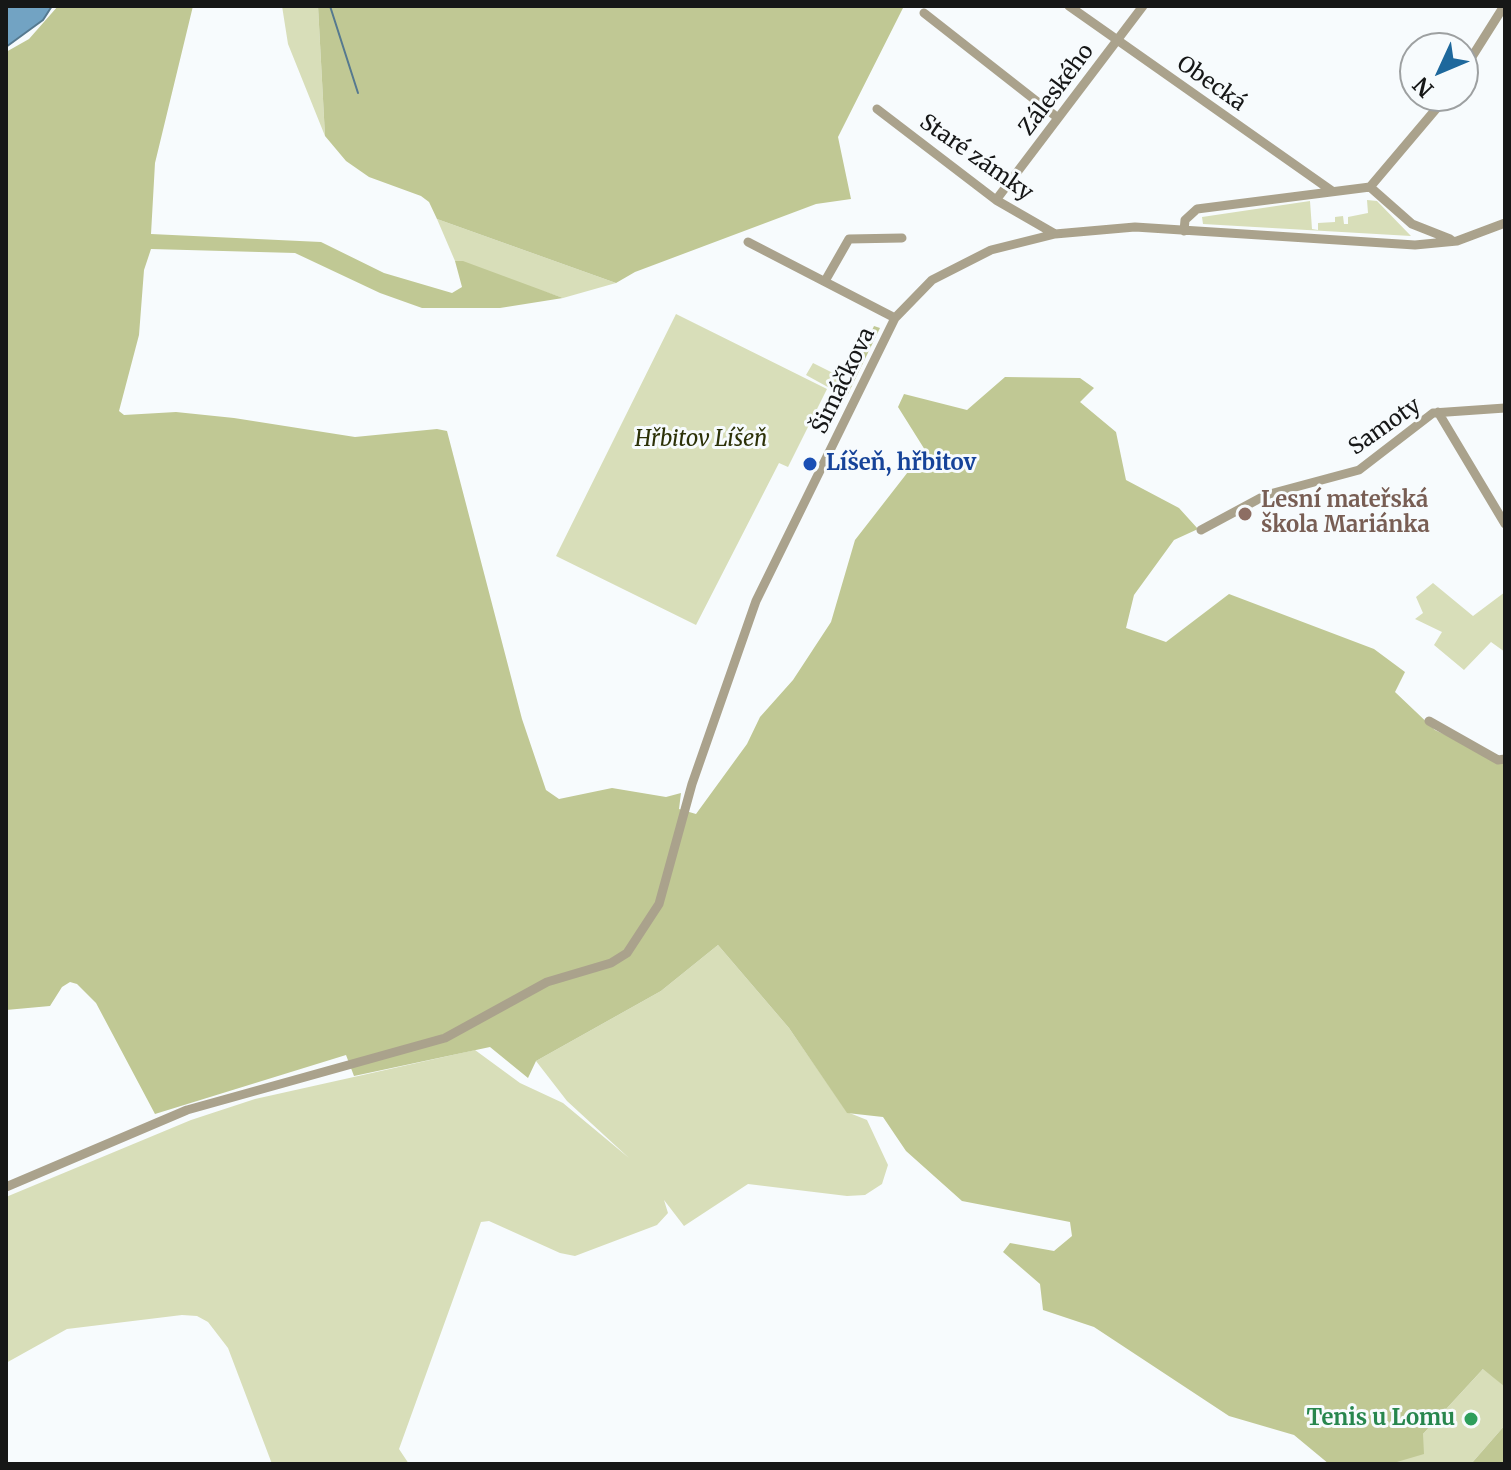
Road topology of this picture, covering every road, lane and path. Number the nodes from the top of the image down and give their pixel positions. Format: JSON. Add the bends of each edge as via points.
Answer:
{"nodes":[{"id":1,"x":1069,"y":6,"type":"edge"},
{"id":2,"x":1143,"y":6,"type":"edge"},
{"id":3,"x":1504,"y":6,"type":"edge"},
{"id":4,"x":924,"y":13,"type":"dead end"},
{"id":5,"x":1117,"y":40,"type":"junction"},
{"id":6,"x":1479,"y":46,"type":"edge"},
{"id":7,"x":877,"y":109,"type":"dead end"},
{"id":8,"x":1433,"y":112,"type":"edge"},
{"id":9,"x":1058,"y":118,"type":"junction"},
{"id":10,"x":1370,"y":187,"type":"junction"},
{"id":11,"x":1332,"y":191,"type":"junction"},
{"id":12,"x":996,"y":200,"type":"junction"},
{"id":13,"x":1505,"y":223,"type":"edge"},
{"id":14,"x":1184,"y":231,"type":"junction"},
{"id":15,"x":1055,"y":234,"type":"junction"},
{"id":16,"x":902,"y":238,"type":"dead end"},
{"id":17,"x":1457,"y":241,"type":"junction"},
{"id":18,"x":748,"y":242,"type":"dead end"},
{"id":19,"x":825,"y":281,"type":"junction"},
{"id":20,"x":895,"y":318,"type":"junction"},
{"id":21,"x":1505,"y":408,"type":"edge"},
{"id":22,"x":1438,"y":412,"type":"junction"},
{"id":23,"x":1505,"y":524,"type":"edge"},
{"id":24,"x":1201,"y":530,"type":"dead end"},
{"id":25,"x":1429,"y":721,"type":"dead end"},
{"id":26,"x":1505,"y":759,"type":"edge"},
{"id":27,"x":6,"y":1187,"type":"edge"}],
"edges":[{"from":1,"to":5,"type":"street","name":"Obecká"},
{"from":2,"to":5,"type":"street","name":"Záleského"},
{"from":3,"to":6,"type":"street"},
{"from":4,"to":9,"type":"street"},
{"from":5,"to":9,"type":"street","name":"Záleského"},
{"from":5,"to":11,"type":"street","name":"Obecká"},
{"from":7,"to":12,"type":"street","name":"Staré zámky"},
{"from":8,"to":10,"type":"street"},
{"from":9,"to":12,"type":"street","name":"Záleského"},
{"from":10,"to":11,"type":"street"},
{"from":10,"to":17,"type":"street","via":[[1412,224]]},
{"from":11,"to":14,"type":"street","via":[[1197,209],[1185,220]]},
{"from":12,"to":15,"type":"street","name":"Staré zámky"},
{"from":13,"to":17,"type":"street","name":"Šimáčkova"},
{"from":14,"to":15,"type":"street","name":"Šimáčkova","via":[[1135,227]]},
{"from":14,"to":17,"type":"street","name":"Šimáčkova","via":[[1381,245]]},
{"from":15,"to":20,"type":"street","name":"Šimáčkova","via":[[991,250],[960,264],[932,280]]},
{"from":16,"to":19,"type":"street","via":[[849,239]]},
{"from":18,"to":19,"type":"street"},
{"from":19,"to":20,"type":"street"},
{"from":20,"to":27,"type":"street","name":"Šimáčkova","via":[[756,601],[689,795],[659,904],[634,944],[611,963],[547,982],[445,1038],[187,1110]]},
{"from":21,"to":22,"type":"street","name":"Samoty"},
{"from":22,"to":23,"type":"street"},
{"from":22,"to":24,"type":"street","name":"Samoty","via":[[1359,470],[1266,495]]},
{"from":25,"to":26,"type":"street","via":[[1498,760]]}]}
